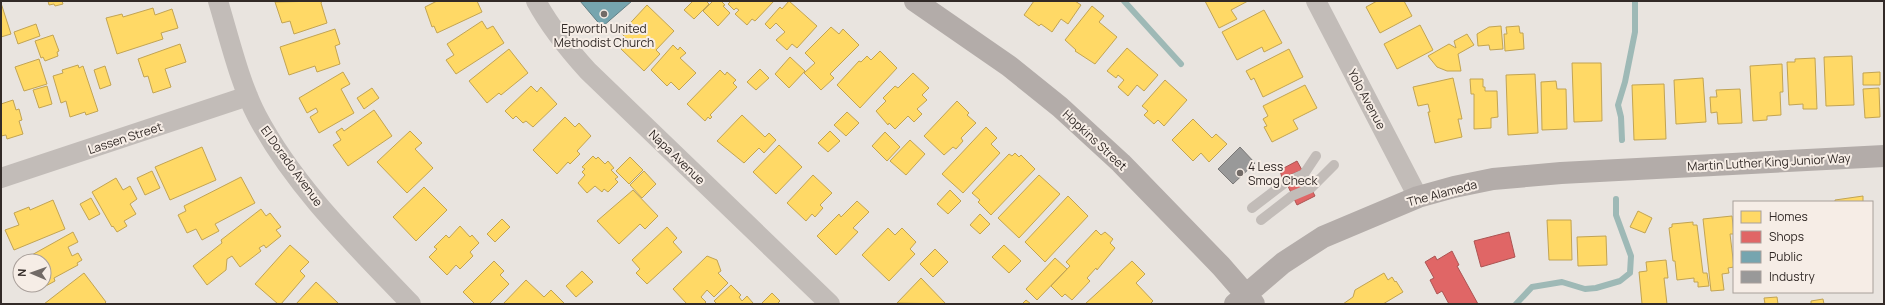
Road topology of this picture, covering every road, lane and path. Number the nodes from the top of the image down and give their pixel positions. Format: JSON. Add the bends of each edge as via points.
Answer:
{"nodes":[{"id":1,"x":218,"y":1,"type":"edge"},
{"id":2,"x":536,"y":1,"type":"edge"},
{"id":3,"x":915,"y":1,"type":"edge"},
{"id":4,"x":1316,"y":1,"type":"edge"},
{"id":5,"x":248,"y":96,"type":"junction"},
{"id":6,"x":1316,"y":156,"type":"dead end"},
{"id":7,"x":1884,"y":156,"type":"edge"},
{"id":8,"x":1334,"y":165,"type":"dead end"},
{"id":9,"x":1654,"y":168,"type":"joint"},
{"id":10,"x":1,"y":178,"type":"edge"},
{"id":11,"x":1418,"y":197,"type":"junction"},
{"id":12,"x":1252,"y":208,"type":"dead end"},
{"id":13,"x":1261,"y":220,"type":"dead end"},
{"id":14,"x":1245,"y":301,"type":"edge"},
{"id":15,"x":411,"y":304,"type":"edge"},
{"id":16,"x":830,"y":304,"type":"edge"}],
"edges":[{"from":1,"to":5,"type":"street","name":"El Dorado Avenue"},
{"from":2,"to":16,"type":"street","name":"Napa Avenue","via":[[566,46],[588,71]]},
{"from":3,"to":14,"type":"street","name":"Hopkins Street","via":[[1009,66],[1060,107],[1121,163],[1221,266]]},
{"from":4,"to":11,"type":"street","name":"Yolo Avenue"},
{"from":5,"to":10,"type":"street","name":"Lassen Street"},
{"from":5,"to":15,"type":"street","name":"El Dorado Avenue","via":[[272,143],[303,186],[337,227]]},
{"from":6,"to":12,"type":"lane","via":[[1304,174],[1286,182]]},
{"from":7,"to":9,"type":"street","name":"Martin Luther King Junior Way"},
{"from":8,"to":13,"type":"lane","via":[[1311,188],[1292,196]]},
{"from":9,"to":11,"type":"street","name":"The Alameda","via":[[1493,180]]},
{"from":11,"to":14,"type":"street","name":"The Alameda","via":[[1323,237],[1283,263]]}]}
